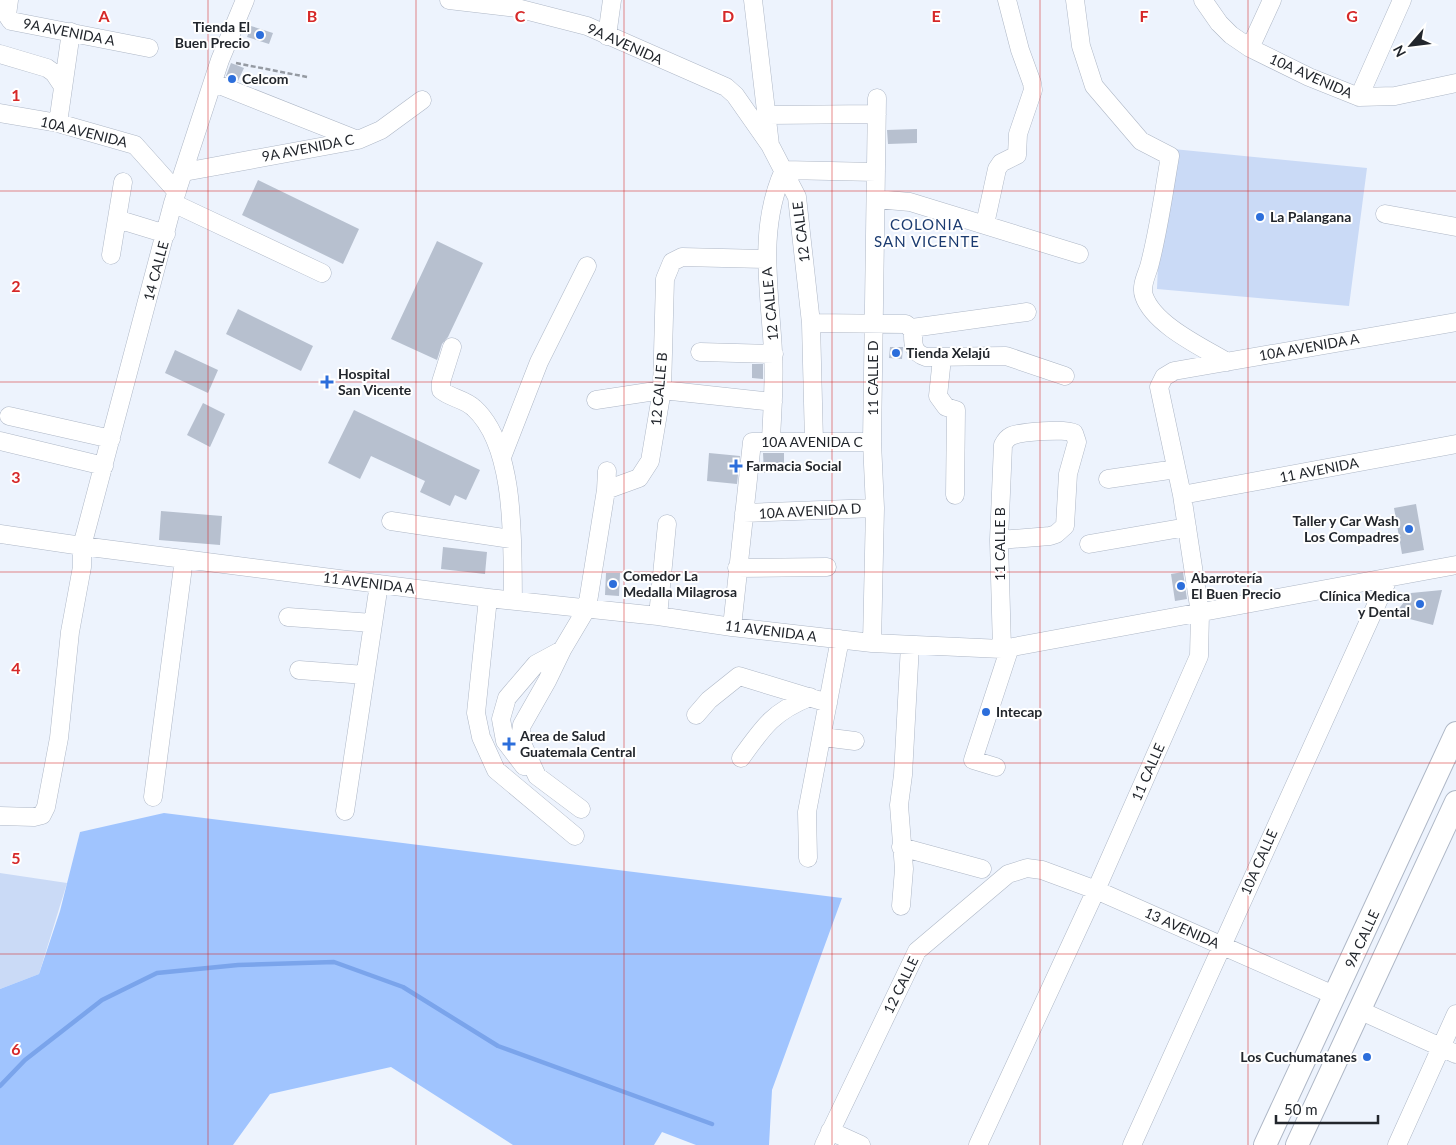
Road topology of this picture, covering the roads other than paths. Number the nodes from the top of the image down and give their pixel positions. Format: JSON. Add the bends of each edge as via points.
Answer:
{"nodes":[{"id":1,"x":9,"y":0,"type":"edge"},
{"id":2,"x":245,"y":0,"type":"edge"},
{"id":3,"x":449,"y":0,"type":"edge"},
{"id":4,"x":612,"y":0,"type":"edge"},
{"id":5,"x":753,"y":0,"type":"edge"},
{"id":6,"x":1007,"y":0,"type":"edge"},
{"id":7,"x":1075,"y":0,"type":"edge"},
{"id":8,"x":1272,"y":0,"type":"edge"},
{"id":9,"x":1402,"y":0,"type":"edge"},
{"id":10,"x":518,"y":4,"type":"edge"},
{"id":11,"x":1207,"y":6,"type":"edge"},
{"id":12,"x":71,"y":32,"type":"junction"},
{"id":13,"x":607,"y":36,"type":"junction"},
{"id":14,"x":149,"y":48,"type":"dead end"},
{"id":15,"x":1250,"y":48,"type":"junction"},
{"id":16,"x":0,"y":54,"type":"edge"},
{"id":17,"x":214,"y":83,"type":"junction"},
{"id":18,"x":1456,"y":83,"type":"edge"},
{"id":19,"x":62,"y":86,"type":"junction"},
{"id":20,"x":1359,"y":97,"type":"junction"},
{"id":21,"x":422,"y":100,"type":"dead end"},
{"id":22,"x":0,"y":113,"type":"edge"},
{"id":23,"x":768,"y":114,"type":"junction"},
{"id":24,"x":58,"y":123,"type":"junction"},
{"id":25,"x":358,"y":140,"type":"junction"},
{"id":26,"x":770,"y":146,"type":"junction"},
{"id":27,"x":784,"y":170,"type":"junction"},
{"id":28,"x":184,"y":172,"type":"junction"},
{"id":29,"x":876,"y":172,"type":"junction"},
{"id":30,"x":123,"y":182,"type":"dead end"},
{"id":31,"x":175,"y":198,"type":"junction"},
{"id":32,"x":876,"y":199,"type":"junction"},
{"id":33,"x":1386,"y":214,"type":"dead end"},
{"id":34,"x":117,"y":219,"type":"junction"},
{"id":35,"x":986,"y":224,"type":"junction"},
{"id":36,"x":1456,"y":227,"type":"edge"},
{"id":37,"x":166,"y":234,"type":"junction"},
{"id":38,"x":1079,"y":254,"type":"dead end"},
{"id":39,"x":111,"y":255,"type":"dead end"},
{"id":40,"x":766,"y":259,"type":"junction"},
{"id":41,"x":587,"y":266,"type":"dead end"},
{"id":42,"x":322,"y":273,"type":"dead end"},
{"id":43,"x":1026,"y":312,"type":"dead end"},
{"id":44,"x":1456,"y":322,"type":"edge"},
{"id":45,"x":811,"y":323,"type":"junction"},
{"id":46,"x":873,"y":324,"type":"junction"},
{"id":47,"x":912,"y":328,"type":"junction"},
{"id":48,"x":452,"y":347,"type":"dead end"},
{"id":49,"x":700,"y":352,"type":"dead end"},
{"id":50,"x":774,"y":354,"type":"junction"},
{"id":51,"x":942,"y":358,"type":"junction"},
{"id":52,"x":1227,"y":362,"type":"junction"},
{"id":53,"x":1065,"y":376,"type":"dead end"},
{"id":54,"x":1164,"y":377,"type":"joint"},
{"id":55,"x":662,"y":390,"type":"junction"},
{"id":56,"x":596,"y":400,"type":"dead end"},
{"id":57,"x":773,"y":402,"type":"junction"},
{"id":58,"x":9,"y":416,"type":"dead end"},
{"id":59,"x":111,"y":439,"type":"junction"},
{"id":60,"x":0,"y":441,"type":"edge"},
{"id":61,"x":771,"y":441,"type":"junction"},
{"id":62,"x":814,"y":442,"type":"junction"},
{"id":63,"x":872,"y":442,"type":"junction"},
{"id":64,"x":1456,"y":444,"type":"edge"},
{"id":65,"x":502,"y":457,"type":"junction"},
{"id":66,"x":104,"y":466,"type":"junction"},
{"id":67,"x":1176,"y":469,"type":"junction"},
{"id":68,"x":606,"y":471,"type":"dead end"},
{"id":69,"x":1108,"y":478,"type":"dead end"},
{"id":70,"x":606,"y":490,"type":"junction"},
{"id":71,"x":955,"y":494,"type":"dead end"},
{"id":72,"x":1182,"y":495,"type":"junction"},
{"id":73,"x":875,"y":508,"type":"junction"},
{"id":74,"x":744,"y":513,"type":"junction"},
{"id":75,"x":391,"y":521,"type":"dead end"},
{"id":76,"x":667,"y":524,"type":"dead end"},
{"id":77,"x":1187,"y":527,"type":"junction"},
{"id":78,"x":0,"y":534,"type":"edge"},
{"id":79,"x":511,"y":539,"type":"junction"},
{"id":80,"x":999,"y":540,"type":"junction"},
{"id":81,"x":1089,"y":544,"type":"dead end"},
{"id":82,"x":82,"y":546,"type":"junction"},
{"id":83,"x":184,"y":559,"type":"junction"},
{"id":84,"x":1456,"y":565,"type":"edge"},
{"id":85,"x":827,"y":567,"type":"dead end"},
{"id":86,"x":738,"y":568,"type":"junction"},
{"id":87,"x":1388,"y":579,"type":"junction"},
{"id":88,"x":379,"y":584,"type":"junction"},
{"id":89,"x":488,"y":598,"type":"junction"},
{"id":90,"x":513,"y":600,"type":"junction"},
{"id":91,"x":587,"y":608,"type":"junction"},
{"id":92,"x":1200,"y":613,"type":"junction"},
{"id":93,"x":658,"y":616,"type":"junction"},
{"id":94,"x":288,"y":617,"type":"dead end"},
{"id":95,"x":373,"y":624,"type":"junction"},
{"id":96,"x":732,"y":627,"type":"junction"},
{"id":97,"x":840,"y":639,"type":"junction"},
{"id":98,"x":872,"y":643,"type":"junction"},
{"id":99,"x":910,"y":645,"type":"junction"},
{"id":100,"x":1006,"y":648,"type":"junction"},
{"id":101,"x":562,"y":650,"type":"junction"},
{"id":102,"x":299,"y":670,"type":"dead end"},
{"id":103,"x":365,"y":675,"type":"junction"},
{"id":104,"x":810,"y":697,"type":"junction"},
{"id":105,"x":828,"y":703,"type":"junction"},
{"id":106,"x":696,"y":715,"type":"dead end"},
{"id":107,"x":1456,"y":733,"type":"edge"},
{"id":108,"x":824,"y":737,"type":"junction"},
{"id":109,"x":855,"y":741,"type":"dead end"},
{"id":110,"x":741,"y":758,"type":"dead end"},
{"id":111,"x":996,"y":767,"type":"dead end"},
{"id":112,"x":538,"y":776,"type":"junction"},
{"id":113,"x":153,"y":797,"type":"dead end"},
{"id":114,"x":1456,"y":802,"type":"edge"},
{"id":115,"x":581,"y":810,"type":"dead end"},
{"id":116,"x":344,"y":811,"type":"dead end"},
{"id":117,"x":0,"y":816,"type":"edge"},
{"id":118,"x":575,"y":836,"type":"dead end"},
{"id":119,"x":901,"y":847,"type":"junction"},
{"id":120,"x":808,"y":858,"type":"dead end"},
{"id":121,"x":1027,"y":868,"type":"joint"},
{"id":122,"x":982,"y":869,"type":"dead end"},
{"id":123,"x":1096,"y":890,"type":"junction"},
{"id":124,"x":901,"y":906,"type":"dead end"},
{"id":125,"x":1221,"y":945,"type":"junction"},
{"id":126,"x":1336,"y":996,"type":"junction"},
{"id":127,"x":1359,"y":1010,"type":"junction"},
{"id":128,"x":1456,"y":1014,"type":"edge"},
{"id":129,"x":1449,"y":1050,"type":"edge"},
{"id":130,"x":827,"y":1138,"type":"edge"},
{"id":131,"x":861,"y":1145,"type":"edge"},
{"id":132,"x":978,"y":1145,"type":"edge"},
{"id":133,"x":1132,"y":1145,"type":"edge"},
{"id":134,"x":1265,"y":1145,"type":"edge"},
{"id":135,"x":1296,"y":1145,"type":"edge"},
{"id":136,"x":1396,"y":1145,"type":"edge"}],
"edges":[{"from":1,"to":12,"type":"street","name":"9A AVENIDA A","via":[[7,15],[11,22]]},
{"from":2,"to":17,"type":"street","name":"14 CALLE"},
{"from":3,"to":10,"type":"street","name":"9A AVENIDA"},
{"from":4,"to":13,"type":"street"},
{"from":5,"to":23,"type":"street","name":"12 CALLE"},
{"from":6,"to":35,"type":"street","via":[[1033,90],[1018,134],[1017,156],[998,165]]},
{"from":7,"to":52,"type":"street","via":[[1081,46],[1094,86],[1141,142],[1170,156],[1151,262],[1143,287],[1144,296],[1171,328]]},
{"from":8,"to":15,"type":"street"},
{"from":9,"to":20,"type":"street"},
{"from":10,"to":13,"type":"street","name":"9A AVENIDA","via":[[587,26]]},
{"from":11,"to":15,"type":"street","name":"10A AVENIDA","via":[[1231,35]]},
{"from":12,"to":14,"type":"street","name":"9A AVENIDA A"},
{"from":12,"to":19,"type":"street"},
{"from":13,"to":26,"type":"street","name":"9A AVENIDA","via":[[726,87]]},
{"from":15,"to":20,"type":"street","name":"10A AVENIDA"},
{"from":16,"to":19,"type":"street","via":[[48,68]]},
{"from":17,"to":25,"type":"street"},
{"from":17,"to":28,"type":"street","name":"14 CALLE"},
{"from":18,"to":20,"type":"street","name":"10A AVENIDA","via":[[1395,96]]},
{"from":19,"to":24,"type":"street"},
{"from":21,"to":25,"type":"street","name":"9A AVENIDA C","via":[[381,130]]},
{"from":22,"to":24,"type":"street","name":"10A AVENIDA"},
{"from":23,"to":26,"type":"street","name":"12 CALLE"},
{"from":23,"to":29,"type":"street","name":"11 CALLE D","via":[[877,106]]},
{"from":24,"to":31,"type":"street","name":"10A AVENIDA","via":[[135,145]]},
{"from":25,"to":28,"type":"street","name":"9A AVENIDA C"},
{"from":26,"to":27,"type":"street","name":"12 CALLE"},
{"from":27,"to":29,"type":"street"},
{"from":27,"to":40,"type":"street","name":"12 CALLE A","via":[[773,194]]},
{"from":27,"to":45,"type":"street","name":"12 CALLE","via":[[797,197]]},
{"from":28,"to":31,"type":"street","name":"14 CALLE"},
{"from":29,"to":32,"type":"street","name":"11 CALLE D"},
{"from":30,"to":34,"type":"street"},
{"from":31,"to":37,"type":"street","name":"14 CALLE"},
{"from":31,"to":42,"type":"street"},
{"from":32,"to":35,"type":"street","via":[[910,202]]},
{"from":32,"to":46,"type":"street","name":"11 CALLE D"},
{"from":33,"to":36,"type":"street"},
{"from":34,"to":37,"type":"street"},
{"from":34,"to":39,"type":"street"},
{"from":35,"to":38,"type":"street"},
{"from":37,"to":59,"type":"street","name":"14 CALLE"},
{"from":40,"to":50,"type":"street","name":"12 CALLE A"},
{"from":40,"to":55,"type":"street","name":"12 CALLE B","via":[[682,257],[672,262],[665,279]]},
{"from":41,"to":65,"type":"street","via":[[539,362]]},
{"from":43,"to":47,"type":"street"},
{"from":44,"to":52,"type":"street","name":"10A AVENIDA A"},
{"from":45,"to":46,"type":"street"},
{"from":45,"to":62,"type":"street","name":"12 CALLE"},
{"from":46,"to":47,"type":"street","via":[[906,324]]},
{"from":46,"to":63,"type":"street","name":"11 CALLE D"},
{"from":47,"to":51,"type":"street","via":[[912,344],[917,353],[926,358]]},
{"from":48,"to":65,"type":"street","via":[[441,390],[474,408],[493,434]]},
{"from":49,"to":50,"type":"street"},
{"from":50,"to":57,"type":"street","name":"12 CALLE A"},
{"from":51,"to":53,"type":"street","via":[[1006,356]]},
{"from":51,"to":71,"type":"street","via":[[938,396],[946,407],[956,410]]},
{"from":52,"to":54,"type":"street","name":"10A AVENIDA A","via":[[1174,371]]},
{"from":54,"to":67,"type":"street","name":"11 CALLE","via":[[1159,387]]},
{"from":55,"to":56,"type":"street"},
{"from":55,"to":57,"type":"street"},
{"from":55,"to":70,"type":"street","name":"12 CALLE B","via":[[650,461],[645,472],[631,483]]},
{"from":57,"to":61,"type":"street","name":"12 CALLE A"},
{"from":58,"to":59,"type":"street"},
{"from":59,"to":66,"type":"street","name":"14 CALLE"},
{"from":60,"to":66,"type":"street"},
{"from":61,"to":62,"type":"street","name":"10A AVENIDA C"},
{"from":61,"to":74,"type":"street","name":"10A AVENIDA C","via":[[752,442]]},
{"from":62,"to":63,"type":"street","name":"10A AVENIDA C"},
{"from":63,"to":73,"type":"street","name":"11 CALLE D"},
{"from":64,"to":72,"type":"street","name":"11 AVENIDA"},
{"from":65,"to":79,"type":"street","via":[[508,481]]},
{"from":66,"to":82,"type":"street","name":"14 CALLE"},
{"from":67,"to":69,"type":"street"},
{"from":67,"to":72,"type":"street","name":"11 CALLE"},
{"from":68,"to":70,"type":"street"},
{"from":70,"to":91,"type":"street"},
{"from":72,"to":77,"type":"street","name":"11 CALLE"},
{"from":73,"to":74,"type":"street","name":"10A AVENIDA D"},
{"from":73,"to":98,"type":"street","name":"11 CALLE D"},
{"from":74,"to":86,"type":"street"},
{"from":75,"to":79,"type":"street"},
{"from":76,"to":93,"type":"street"},
{"from":77,"to":81,"type":"street"},
{"from":77,"to":92,"type":"street","name":"11 CALLE"},
{"from":78,"to":82,"type":"street","name":"11 AVENIDA A"},
{"from":79,"to":90,"type":"street"},
{"from":80,"to":80,"type":"street","name":"11 CALLE B","via":[[1002,451],[1006,440],[1016,435],[1065,430],[1074,433],[1077,442],[1068,474],[1067,520],[1061,531],[1050,536]]},
{"from":80,"to":100,"type":"street","name":"11 CALLE B"},
{"from":82,"to":83,"type":"street","name":"11 AVENIDA A"},
{"from":82,"to":117,"type":"street","name":"14 CALLE","via":[[59,738],[46,807],[42,815],[34,817]]},
{"from":83,"to":88,"type":"street","name":"11 AVENIDA A"},
{"from":83,"to":113,"type":"street"},
{"from":84,"to":87,"type":"street","name":"11 AVENIDA A"},
{"from":85,"to":86,"type":"street"},
{"from":86,"to":96,"type":"street"},
{"from":87,"to":92,"type":"street","name":"11 AVENIDA A"},
{"from":87,"to":125,"type":"street","name":"10A CALLE"},
{"from":88,"to":89,"type":"street","name":"11 AVENIDA A"},
{"from":88,"to":95,"type":"street"},
{"from":89,"to":90,"type":"street","name":"11 AVENIDA A"},
{"from":89,"to":118,"type":"street","via":[[476,713],[481,738],[496,770]]},
{"from":90,"to":91,"type":"street","name":"11 AVENIDA A"},
{"from":91,"to":93,"type":"street","name":"11 AVENIDA A"},
{"from":91,"to":101,"type":"street"},
{"from":92,"to":100,"type":"street","name":"11 AVENIDA A"},
{"from":92,"to":123,"type":"street","name":"11 CALLE","via":[[1199,656]]},
{"from":93,"to":96,"type":"street","name":"11 AVENIDA A"},
{"from":94,"to":95,"type":"street"},
{"from":95,"to":103,"type":"street"},
{"from":96,"to":97,"type":"street","name":"11 AVENIDA A"},
{"from":97,"to":98,"type":"street","name":"11 AVENIDA A"},
{"from":97,"to":105,"type":"street"},
{"from":98,"to":99,"type":"street","name":"11 AVENIDA A"},
{"from":99,"to":100,"type":"street","name":"11 AVENIDA A"},
{"from":99,"to":119,"type":"street","via":[[904,775],[899,805]]},
{"from":100,"to":111,"type":"street","via":[[972,760]]},
{"from":101,"to":112,"type":"street","via":[[522,725],[520,739]]},
{"from":101,"to":112,"type":"street","via":[[536,664],[507,698],[501,719],[506,741],[520,762]]},
{"from":102,"to":103,"type":"street"},
{"from":103,"to":116,"type":"street"},
{"from":104,"to":105,"type":"street"},
{"from":104,"to":106,"type":"street","via":[[739,676]]},
{"from":104,"to":110,"type":"street","via":[[794,703],[770,720]]},
{"from":105,"to":108,"type":"street"},
{"from":107,"to":126,"type":"main road","name":"9A CALLE"},
{"from":108,"to":109,"type":"street"},
{"from":108,"to":120,"type":"street","via":[[807,812]]},
{"from":112,"to":115,"type":"street"},
{"from":114,"to":127,"type":"main road","name":"9A CALLE"},
{"from":119,"to":122,"type":"street"},
{"from":119,"to":124,"type":"street","via":[[904,869]]},
{"from":121,"to":123,"type":"street","name":"13 AVENIDA","via":[[1042,870]]},
{"from":121,"to":130,"type":"street","name":"12 CALLE","via":[[1008,874],[917,951]]},
{"from":123,"to":125,"type":"street","name":"13 AVENIDA"},
{"from":123,"to":132,"type":"street","name":"11 CALLE"},
{"from":125,"to":126,"type":"street","name":"13 AVENIDA"},
{"from":125,"to":133,"type":"street","name":"10A CALLE"},
{"from":126,"to":134,"type":"main road","name":"9A CALLE"},
{"from":127,"to":129,"type":"street"},
{"from":127,"to":135,"type":"main road","name":"9A CALLE"},
{"from":128,"to":129,"type":"street"},
{"from":129,"to":136,"type":"street"},
{"from":130,"to":131,"type":"street"}]}
